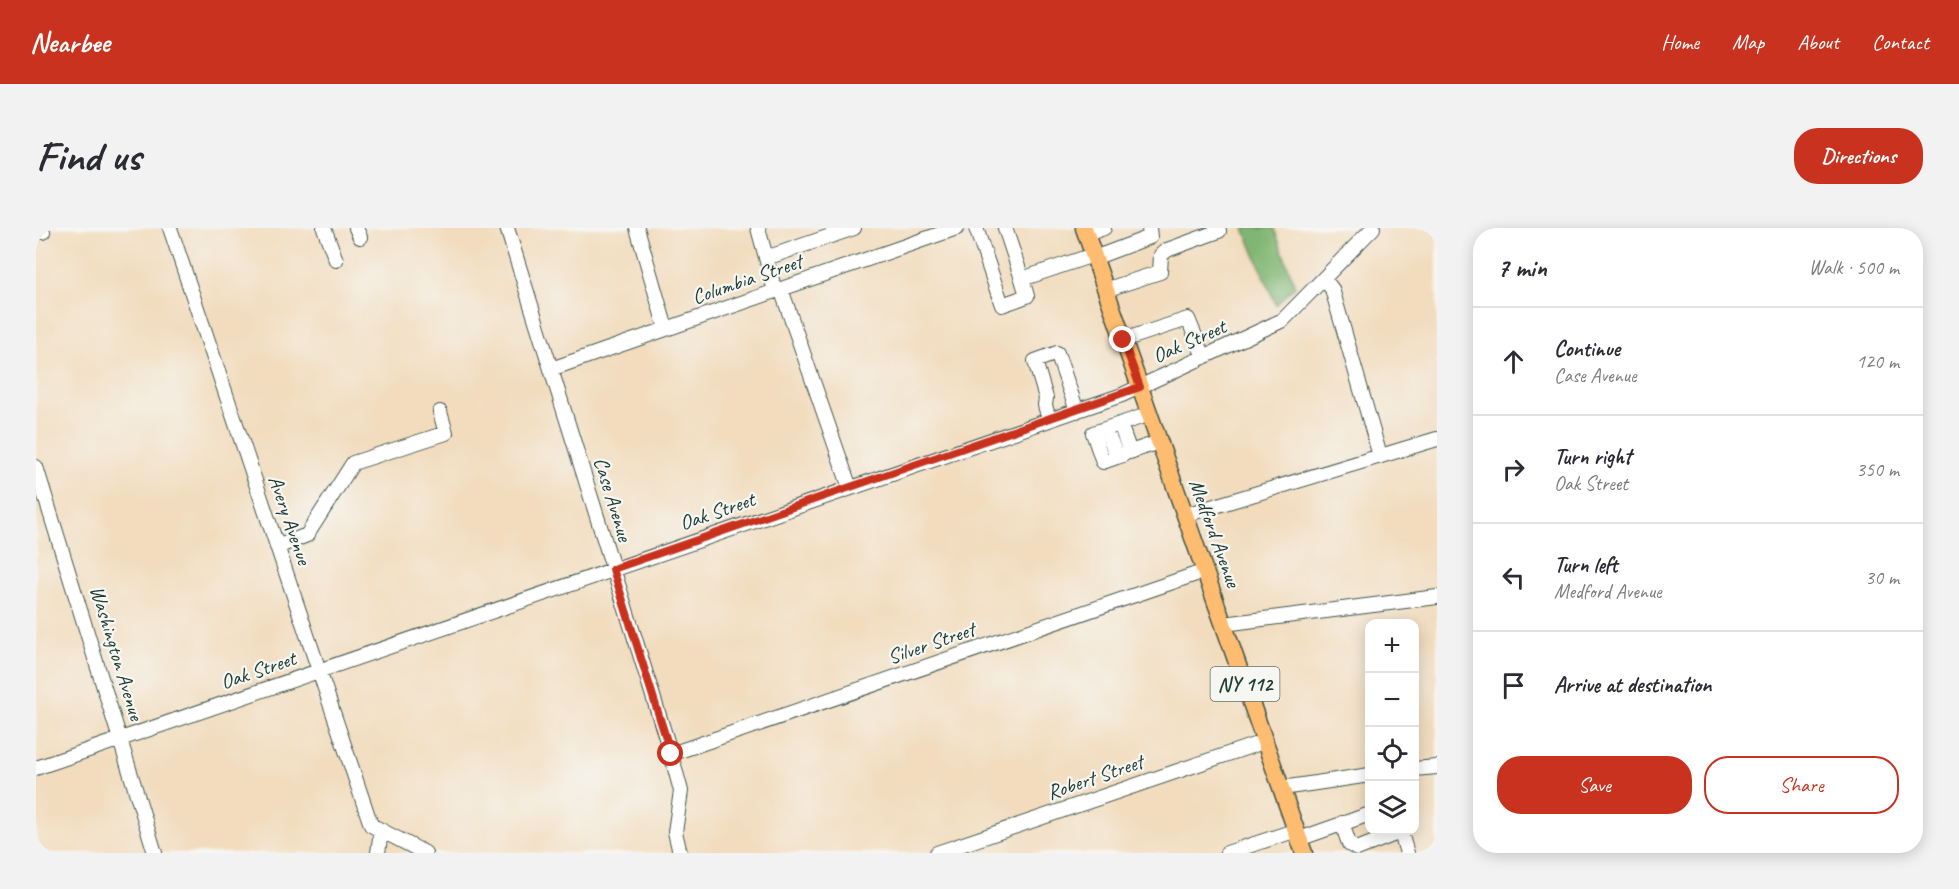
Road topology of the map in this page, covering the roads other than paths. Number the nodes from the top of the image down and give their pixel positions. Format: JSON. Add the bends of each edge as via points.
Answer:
{"nodes":[{"id":1,"x":170,"y":228,"type":"edge"},
{"id":2,"x":324,"y":228,"type":"edge"},
{"id":3,"x":507,"y":228,"type":"edge"},
{"id":4,"x":637,"y":228,"type":"edge"},
{"id":5,"x":758,"y":228,"type":"edge"},
{"id":6,"x":854,"y":228,"type":"edge"},
{"id":7,"x":957,"y":228,"type":"edge"},
{"id":8,"x":976,"y":228,"type":"edge"},
{"id":9,"x":1005,"y":228,"type":"edge"},
{"id":10,"x":1104,"y":228,"type":"edge"},
{"id":11,"x":1149,"y":228,"type":"edge"},
{"id":12,"x":1370,"y":230,"type":"edge"},
{"id":13,"x":1085,"y":231,"type":"edge"},
{"id":14,"x":1219,"y":231,"type":"dead end"},
{"id":15,"x":923,"y":233,"type":"edge"},
{"id":16,"x":1094,"y":256,"type":"junction"},
{"id":17,"x":766,"y":258,"type":"junction"},
{"id":18,"x":336,"y":260,"type":"dead end"},
{"id":19,"x":1022,"y":279,"type":"junction"},
{"id":20,"x":1324,"y":279,"type":"junction"},
{"id":21,"x":778,"y":290,"type":"junction"},
{"id":22,"x":1105,"y":290,"type":"junction"},
{"id":23,"x":666,"y":329,"type":"junction"},
{"id":24,"x":1123,"y":340,"type":"junction"},
{"id":25,"x":1204,"y":357,"type":"junction"},
{"id":26,"x":551,"y":369,"type":"junction"},
{"id":27,"x":1140,"y":387,"type":"junction"},
{"id":28,"x":1083,"y":409,"type":"junction"},
{"id":29,"x":440,"y":412,"type":"dead end"},
{"id":30,"x":1150,"y":414,"type":"junction"},
{"id":31,"x":1049,"y":420,"type":"junction"},
{"id":32,"x":1104,"y":430,"type":"junction"},
{"id":33,"x":1437,"y":439,"type":"edge"},
{"id":34,"x":1160,"y":442,"type":"junction"},
{"id":35,"x":1124,"y":455,"type":"junction"},
{"id":36,"x":1380,"y":456,"type":"junction"},
{"id":37,"x":36,"y":467,"type":"edge"},
{"id":38,"x":850,"y":488,"type":"junction"},
{"id":39,"x":1185,"y":515,"type":"junction"},
{"id":40,"x":277,"y":547,"type":"junction"},
{"id":41,"x":613,"y":569,"type":"junction"},
{"id":42,"x":1205,"y":571,"type":"junction"},
{"id":43,"x":1437,"y":597,"type":"edge"},
{"id":44,"x":1224,"y":624,"type":"junction"},
{"id":45,"x":318,"y":671,"type":"junction"},
{"id":46,"x":122,"y":739,"type":"junction"},
{"id":47,"x":1266,"y":741,"type":"junction"},
{"id":48,"x":671,"y":754,"type":"junction"},
{"id":49,"x":1437,"y":767,"type":"edge"},
{"id":50,"x":36,"y":768,"type":"edge"},
{"id":51,"x":1419,"y":769,"type":"edge"},
{"id":52,"x":1365,"y":776,"type":"edge"},
{"id":53,"x":1282,"y":788,"type":"junction"},
{"id":54,"x":1365,"y":816,"type":"edge"},
{"id":55,"x":1342,"y":823,"type":"junction"},
{"id":56,"x":376,"y":828,"type":"junction"},
{"id":57,"x":1390,"y":835,"type":"edge"},
{"id":58,"x":1401,"y":835,"type":"edge"},
{"id":59,"x":1300,"y":841,"type":"edge"},
{"id":60,"x":1266,"y":847,"type":"edge"},
{"id":61,"x":1345,"y":849,"type":"edge"},
{"id":62,"x":155,"y":853,"type":"edge"},
{"id":63,"x":378,"y":853,"type":"edge"},
{"id":64,"x":425,"y":853,"type":"edge"},
{"id":65,"x":680,"y":853,"type":"edge"},
{"id":66,"x":938,"y":853,"type":"edge"},
{"id":67,"x":1227,"y":853,"type":"edge"},
{"id":68,"x":1407,"y":853,"type":"edge"}],
"edges":[{"from":1,"to":40,"type":"street","name":"Avery Avenue"},
{"from":2,"to":18,"type":"street"},
{"from":3,"to":26,"type":"street","name":"Case Avenue"},
{"from":4,"to":23,"type":"street"},
{"from":5,"to":17,"type":"street"},
{"from":6,"to":17,"type":"street"},
{"from":7,"to":15,"type":"street","name":"Columbia Street"},
{"from":8,"to":19,"type":"street","via":[[1002,304],[1027,296]]},
{"from":9,"to":19,"type":"street"},
{"from":10,"to":13,"type":"street"},
{"from":11,"to":16,"type":"street","via":[[1150,237]]},
{"from":12,"to":20,"type":"street","name":"Oak Street"},
{"from":13,"to":16,"type":"main road","name":"Medford Avenue","number":"NY 112"},
{"from":14,"to":22,"type":"street","via":[[1167,250],[1161,255],[1160,272]]},
{"from":15,"to":21,"type":"street","name":"Columbia Street"},
{"from":16,"to":19,"type":"street"},
{"from":16,"to":22,"type":"main road","name":"Medford Avenue","number":"NY 112"},
{"from":17,"to":21,"type":"street"},
{"from":20,"to":25,"type":"street","name":"Oak Street","via":[[1283,320]]},
{"from":20,"to":36,"type":"street","via":[[1332,289]]},
{"from":21,"to":23,"type":"street","name":"Columbia Street"},
{"from":21,"to":38,"type":"street"},
{"from":22,"to":24,"type":"main road","name":"Medford Avenue","number":"NY 112"},
{"from":23,"to":26,"type":"street","name":"Columbia Street"},
{"from":24,"to":25,"type":"street","via":[[1188,319]]},
{"from":24,"to":27,"type":"main road","name":"Medford Avenue","number":"NY 112"},
{"from":25,"to":27,"type":"street","name":"Oak Street"},
{"from":26,"to":41,"type":"street","name":"Case Avenue"},
{"from":27,"to":28,"type":"street","name":"Oak Street"},
{"from":27,"to":30,"type":"main road","name":"Medford Avenue","number":"NY 112"},
{"from":28,"to":31,"type":"street","name":"Oak Street"},
{"from":28,"to":31,"type":"street","via":[[1057,354],[1035,361],[1047,398]]},
{"from":28,"to":32,"type":"street"},
{"from":29,"to":40,"type":"street","via":[[446,433],[353,463],[307,535]]},
{"from":30,"to":32,"type":"street"},
{"from":30,"to":34,"type":"main road","name":"Medford Avenue","number":"NY 112"},
{"from":31,"to":38,"type":"street","name":"Oak Street"},
{"from":32,"to":35,"type":"street"},
{"from":32,"to":35,"type":"street","via":[[1103,462]]},
{"from":33,"to":36,"type":"street"},
{"from":34,"to":35,"type":"street"},
{"from":34,"to":39,"type":"main road","name":"Medford Avenue","number":"NY 112"},
{"from":36,"to":39,"type":"street"},
{"from":37,"to":46,"type":"street","name":"Washington Avenue"},
{"from":38,"to":41,"type":"street","name":"Oak Street"},
{"from":39,"to":42,"type":"main road","name":"Medford Avenue","number":"NY 112"},
{"from":40,"to":45,"type":"street","name":"Avery Avenue"},
{"from":41,"to":45,"type":"street","name":"Oak Street"},
{"from":41,"to":48,"type":"street","name":"Case Avenue"},
{"from":42,"to":44,"type":"main road","name":"Medford Avenue","number":"NY 112"},
{"from":42,"to":48,"type":"street","name":"Silver Street"},
{"from":43,"to":44,"type":"street"},
{"from":44,"to":47,"type":"main road","name":"Medford Avenue","number":"NY 112"},
{"from":45,"to":46,"type":"street","name":"Oak Street"},
{"from":45,"to":56,"type":"street","name":"Avery Avenue"},
{"from":46,"to":50,"type":"street","name":"Oak Street"},
{"from":46,"to":62,"type":"street","name":"Washington Avenue"},
{"from":47,"to":53,"type":"main road","name":"Medford Avenue","number":"NY 112"},
{"from":47,"to":66,"type":"street","name":"Robert Street"},
{"from":48,"to":65,"type":"street","name":"Case Avenue","via":[[681,791],[675,832]]},
{"from":49,"to":51,"type":"street"},
{"from":52,"to":53,"type":"street"},
{"from":53,"to":59,"type":"main road","name":"Medford Avenue","number":"NY 112"},
{"from":54,"to":55,"type":"street"},
{"from":55,"to":59,"type":"street"},
{"from":55,"to":61,"type":"street"},
{"from":56,"to":63,"type":"street"},
{"from":56,"to":64,"type":"street"},
{"from":57,"to":61,"type":"street","via":[[1357,849]]},
{"from":58,"to":68,"type":"street"},
{"from":59,"to":60,"type":"street"},
{"from":60,"to":67,"type":"street"}]}
